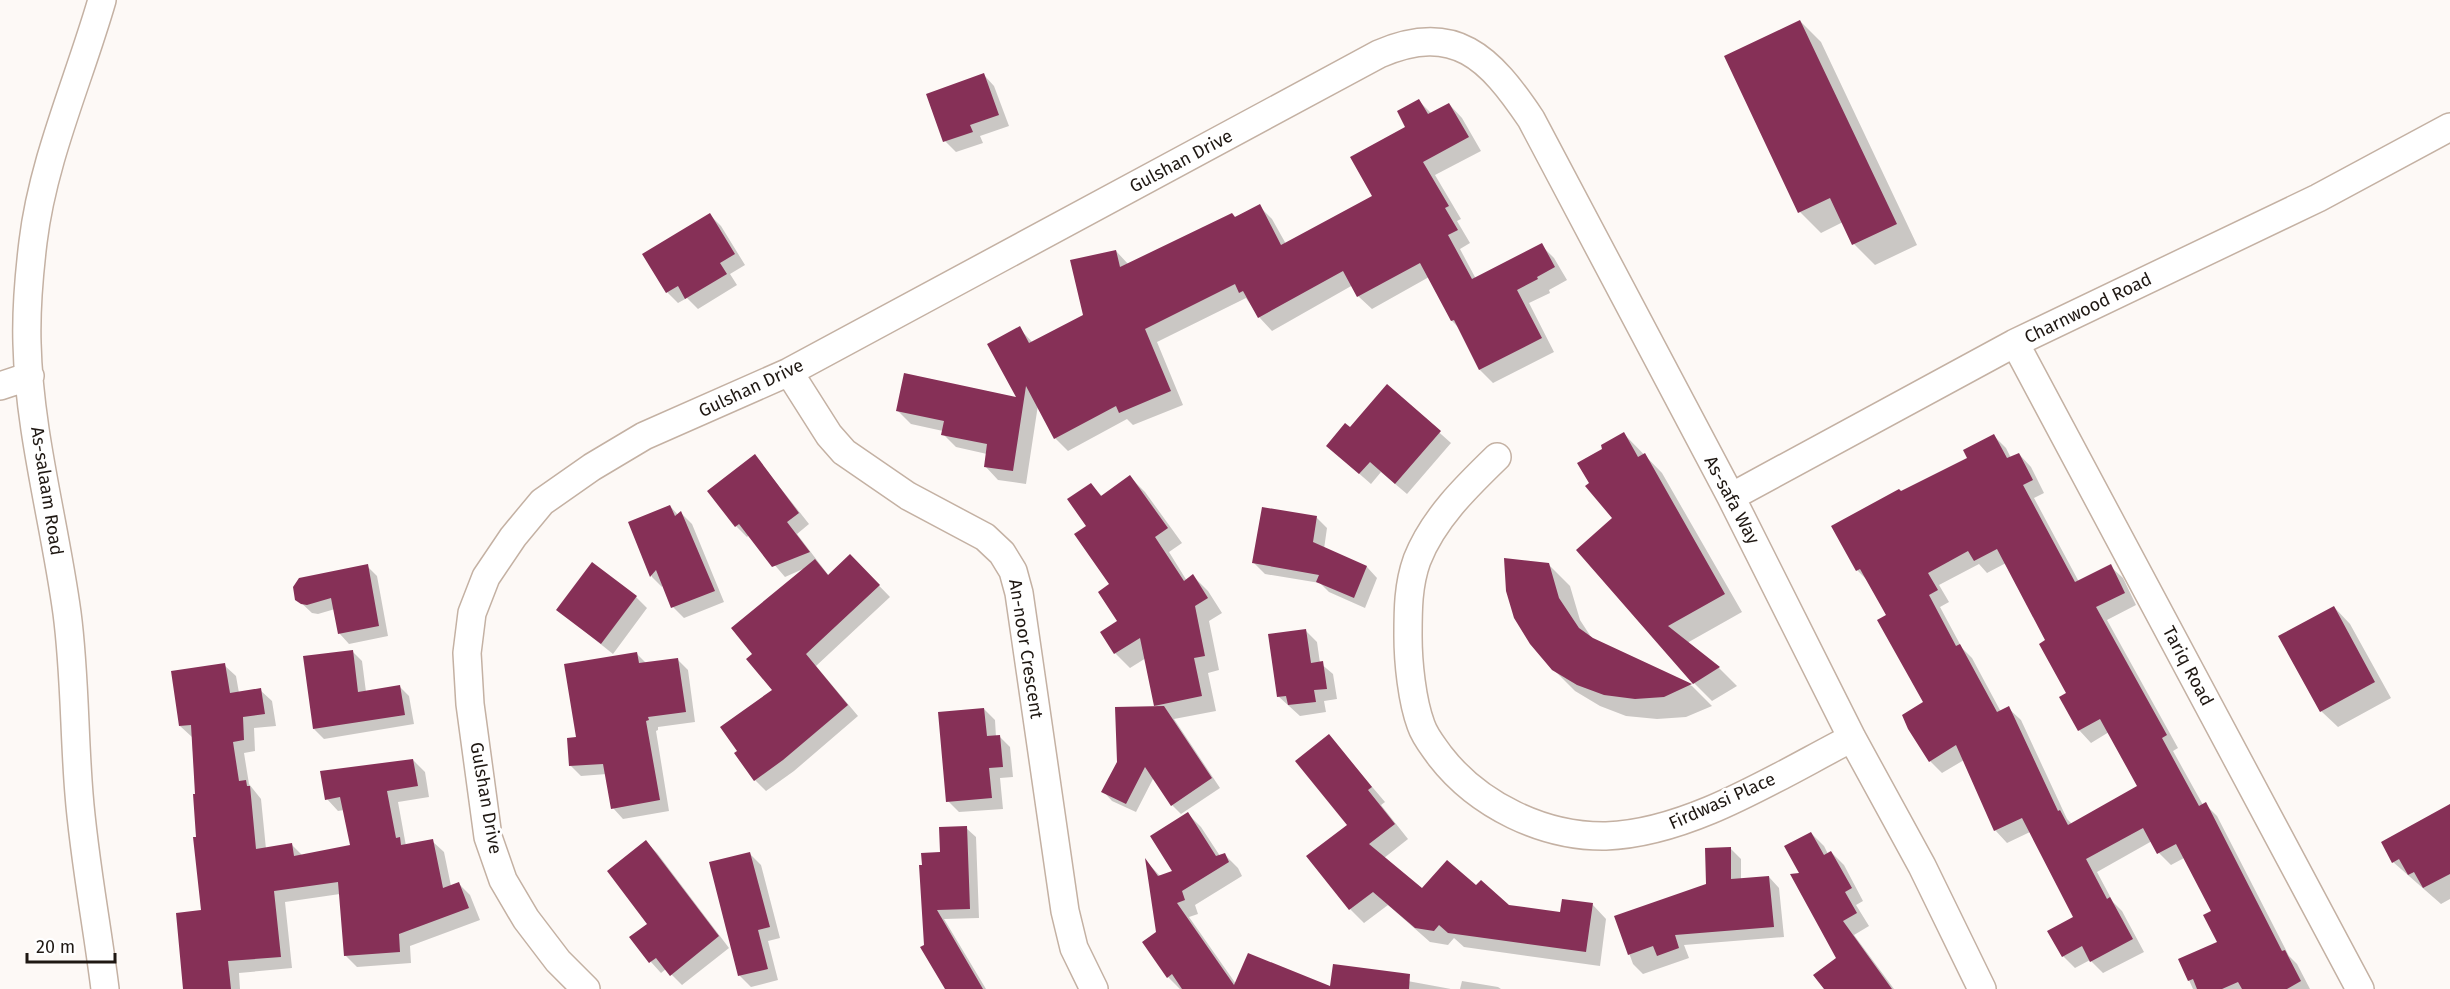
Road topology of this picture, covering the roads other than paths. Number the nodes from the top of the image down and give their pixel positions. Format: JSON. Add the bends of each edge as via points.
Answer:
{"nodes":[{"id":1,"x":102,"y":0,"type":"edge"},
{"id":2,"x":1445,"y":43,"type":"joint"},
{"id":3,"x":2450,"y":127,"type":"edge"},
{"id":4,"x":2015,"y":343,"type":"junction"},
{"id":5,"x":789,"y":372,"type":"junction"},
{"id":6,"x":30,"y":376,"type":"junction"},
{"id":7,"x":0,"y":386,"type":"edge"},
{"id":8,"x":1497,"y":457,"type":"dead end"},
{"id":9,"x":1731,"y":497,"type":"junction"},
{"id":10,"x":1852,"y":738,"type":"junction"},
{"id":11,"x":105,"y":989,"type":"edge"},
{"id":12,"x":586,"y":989,"type":"edge"},
{"id":13,"x":1094,"y":989,"type":"edge"},
{"id":14,"x":1982,"y":989,"type":"edge"},
{"id":15,"x":2360,"y":989,"type":"edge"}],
"edges":[{"from":1,"to":6,"type":"street","name":"As-salaam Road","via":[[86,57],[66,106],[33,241],[27,344]]},
{"from":2,"to":5,"type":"street","name":"Gulshan Drive","via":[[1421,41],[1379,54]]},
{"from":2,"to":9,"type":"street","name":"As-safa Way","via":[[1465,48],[1489,65],[1531,119]]},
{"from":3,"to":4,"type":"street","name":"Charnwood Road","via":[[2318,198]]},
{"from":4,"to":9,"type":"street","name":"Charnwood Road"},
{"from":4,"to":15,"type":"street","name":"Tariq Road"},
{"from":5,"to":12,"type":"street","name":"Gulshan Drive","via":[[644,436],[542,502],[486,577],[472,613],[467,653],[470,704],[488,837],[503,880],[526,919],[558,961]]},
{"from":5,"to":13,"type":"street","name":"An-noor Crescent","via":[[844,452],[908,496],[985,537],[1014,571],[1065,911],[1074,948]]},
{"from":6,"to":7,"type":"street"},
{"from":6,"to":11,"type":"street","name":"As-salaam Road","via":[[67,611],[79,795]]},
{"from":8,"to":10,"type":"street","name":"Firdwasi Place","via":[[1465,487],[1433,530],[1416,562],[1408,601],[1408,660],[1421,725],[1447,765],[1468,785],[1491,803],[1544,827],[1573,834],[1632,834],[1661,829],[1689,818]]},
{"from":9,"to":10,"type":"street","name":"As-safa Way"},
{"from":10,"to":14,"type":"street","name":"As-safa Way","via":[[1922,866]]}]}
